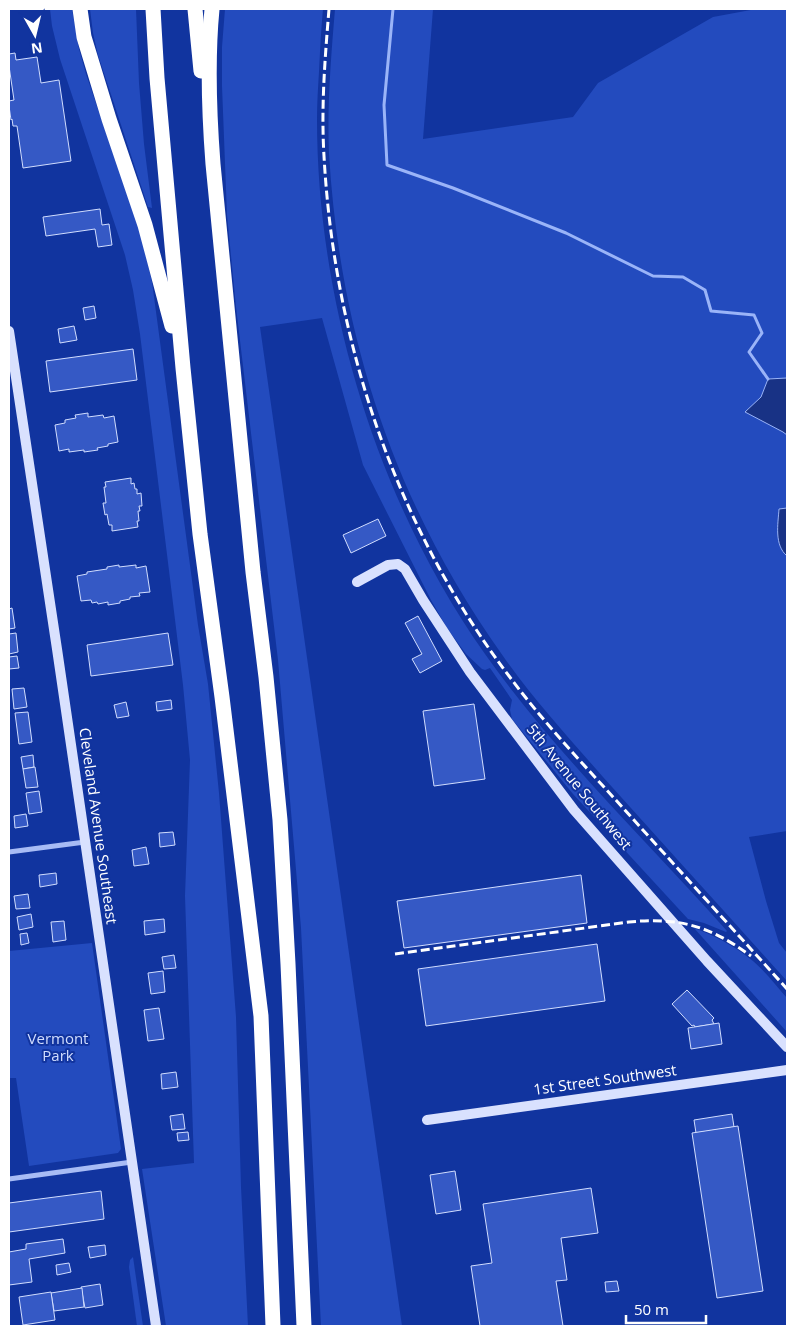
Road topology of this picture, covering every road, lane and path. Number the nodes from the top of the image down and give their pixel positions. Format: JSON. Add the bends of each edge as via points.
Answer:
{"nodes":[{"id":1,"x":80,"y":9,"type":"edge"},
{"id":2,"x":153,"y":9,"type":"edge"},
{"id":3,"x":194,"y":9,"type":"edge"},
{"id":4,"x":212,"y":9,"type":"edge"},
{"id":5,"x":213,"y":164,"type":"junction"},
{"id":6,"x":9,"y":331,"type":"edge"},
{"id":7,"x":183,"y":368,"type":"junction"},
{"id":8,"x":358,"y":582,"type":"dead end"},
{"id":9,"x":86,"y":842,"type":"junction"},
{"id":10,"x":9,"y":852,"type":"edge"},
{"id":11,"x":787,"y":1047,"type":"edge"},
{"id":12,"x":787,"y":1070,"type":"edge"},
{"id":13,"x":427,"y":1120,"type":"dead end"},
{"id":14,"x":132,"y":1162,"type":"junction"},
{"id":15,"x":9,"y":1179,"type":"edge"},
{"id":16,"x":156,"y":1326,"type":"edge"},
{"id":17,"x":273,"y":1326,"type":"edge"},
{"id":18,"x":304,"y":1326,"type":"edge"}],
"edges":[{"from":1,"to":7,"type":"highway","via":[[84,37],[145,225]]},
{"from":2,"to":7,"type":"highway"},
{"from":3,"to":5,"type":"highway"},
{"from":4,"to":5,"type":"highway","via":[[209,71]]},
{"from":5,"to":18,"type":"highway","via":[[280,820]]},
{"from":6,"to":9,"type":"street","name":"Cleveland Avenue Southeast"},
{"from":7,"to":17,"type":"highway","via":[[200,534],[261,1016]]},
{"from":8,"to":11,"type":"street","name":"5th Avenue Southwest","via":[[388,565],[398,564],[405,569],[470,672],[574,810]]},
{"from":9,"to":10,"type":"street"},
{"from":9,"to":14,"type":"street","name":"Cleveland Avenue Southeast"},
{"from":12,"to":13,"type":"street","name":"1st Street Southwest"},
{"from":14,"to":15,"type":"street"},
{"from":14,"to":16,"type":"street","name":"Cleveland Avenue Southeast"}]}
